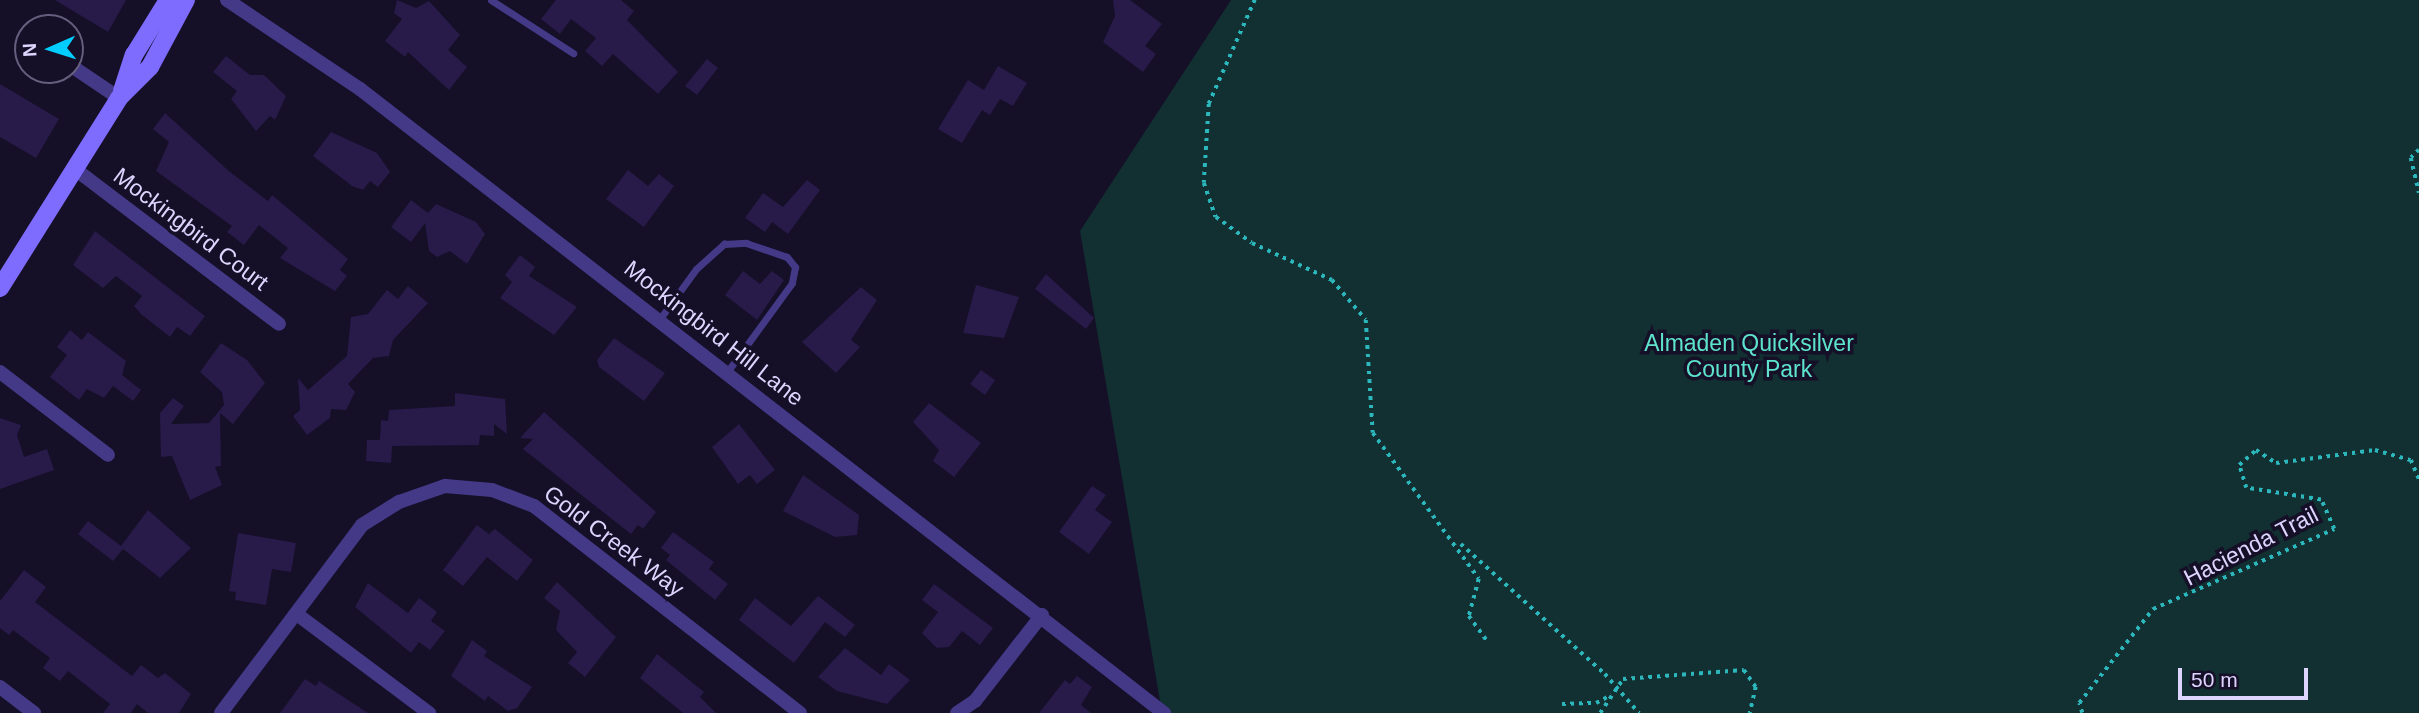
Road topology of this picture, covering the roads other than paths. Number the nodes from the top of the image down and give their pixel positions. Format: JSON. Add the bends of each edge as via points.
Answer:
{"nodes":[{"id":1,"x":168,"y":0,"type":"edge"},
{"id":2,"x":186,"y":0,"type":"edge"},
{"id":3,"x":227,"y":0,"type":"edge"},
{"id":4,"x":491,"y":0,"type":"edge"},
{"id":5,"x":573,"y":53,"type":"dead end"},
{"id":6,"x":84,"y":74,"type":"edge"},
{"id":7,"x":119,"y":98,"type":"junction"},
{"id":8,"x":75,"y":169,"type":"junction"},
{"id":9,"x":0,"y":288,"type":"edge"},
{"id":10,"x":659,"y":320,"type":"junction"},
{"id":11,"x":279,"y":324,"type":"dead end"},
{"id":12,"x":0,"y":372,"type":"edge"},
{"id":13,"x":727,"y":372,"type":"junction"},
{"id":14,"x":108,"y":455,"type":"dead end"},
{"id":15,"x":298,"y":615,"type":"junction"},
{"id":16,"x":1042,"y":615,"type":"junction"},
{"id":17,"x":0,"y":687,"type":"edge"},
{"id":18,"x":34,"y":713,"type":"edge"},
{"id":19,"x":220,"y":713,"type":"edge"},
{"id":20,"x":429,"y":713,"type":"edge"},
{"id":21,"x":800,"y":713,"type":"edge"},
{"id":22,"x":957,"y":713,"type":"edge"},
{"id":23,"x":1164,"y":713,"type":"edge"}],
"edges":[{"from":1,"to":7,"type":"street","via":[[134,55]]},
{"from":2,"to":7,"type":"street","via":[[150,66]]},
{"from":3,"to":10,"type":"street","name":"Mockingbird Hill Lane","via":[[360,89]]},
{"from":4,"to":5,"type":"lane"},
{"from":6,"to":7,"type":"street"},
{"from":7,"to":8,"type":"street"},
{"from":8,"to":9,"type":"street"},
{"from":8,"to":11,"type":"street","name":"Mockingbird Court"},
{"from":10,"to":13,"type":"street","name":"Mockingbird Hill Lane"},
{"from":10,"to":13,"type":"lane","via":[[696,269],[724,244],[746,243],[787,257],[795,267],[792,284]]},
{"from":12,"to":14,"type":"street"},
{"from":13,"to":16,"type":"street","name":"Mockingbird Hill Lane"},
{"from":15,"to":19,"type":"street","name":"Gold Creek Way"},
{"from":15,"to":20,"type":"street"},
{"from":15,"to":21,"type":"street","name":"Gold Creek Way","via":[[362,525],[399,502],[445,486],[492,489],[534,506]]},
{"from":16,"to":22,"type":"street","via":[[975,701]]},
{"from":16,"to":23,"type":"street","name":"Mockingbird Hill Lane"},
{"from":17,"to":18,"type":"street"}]}
